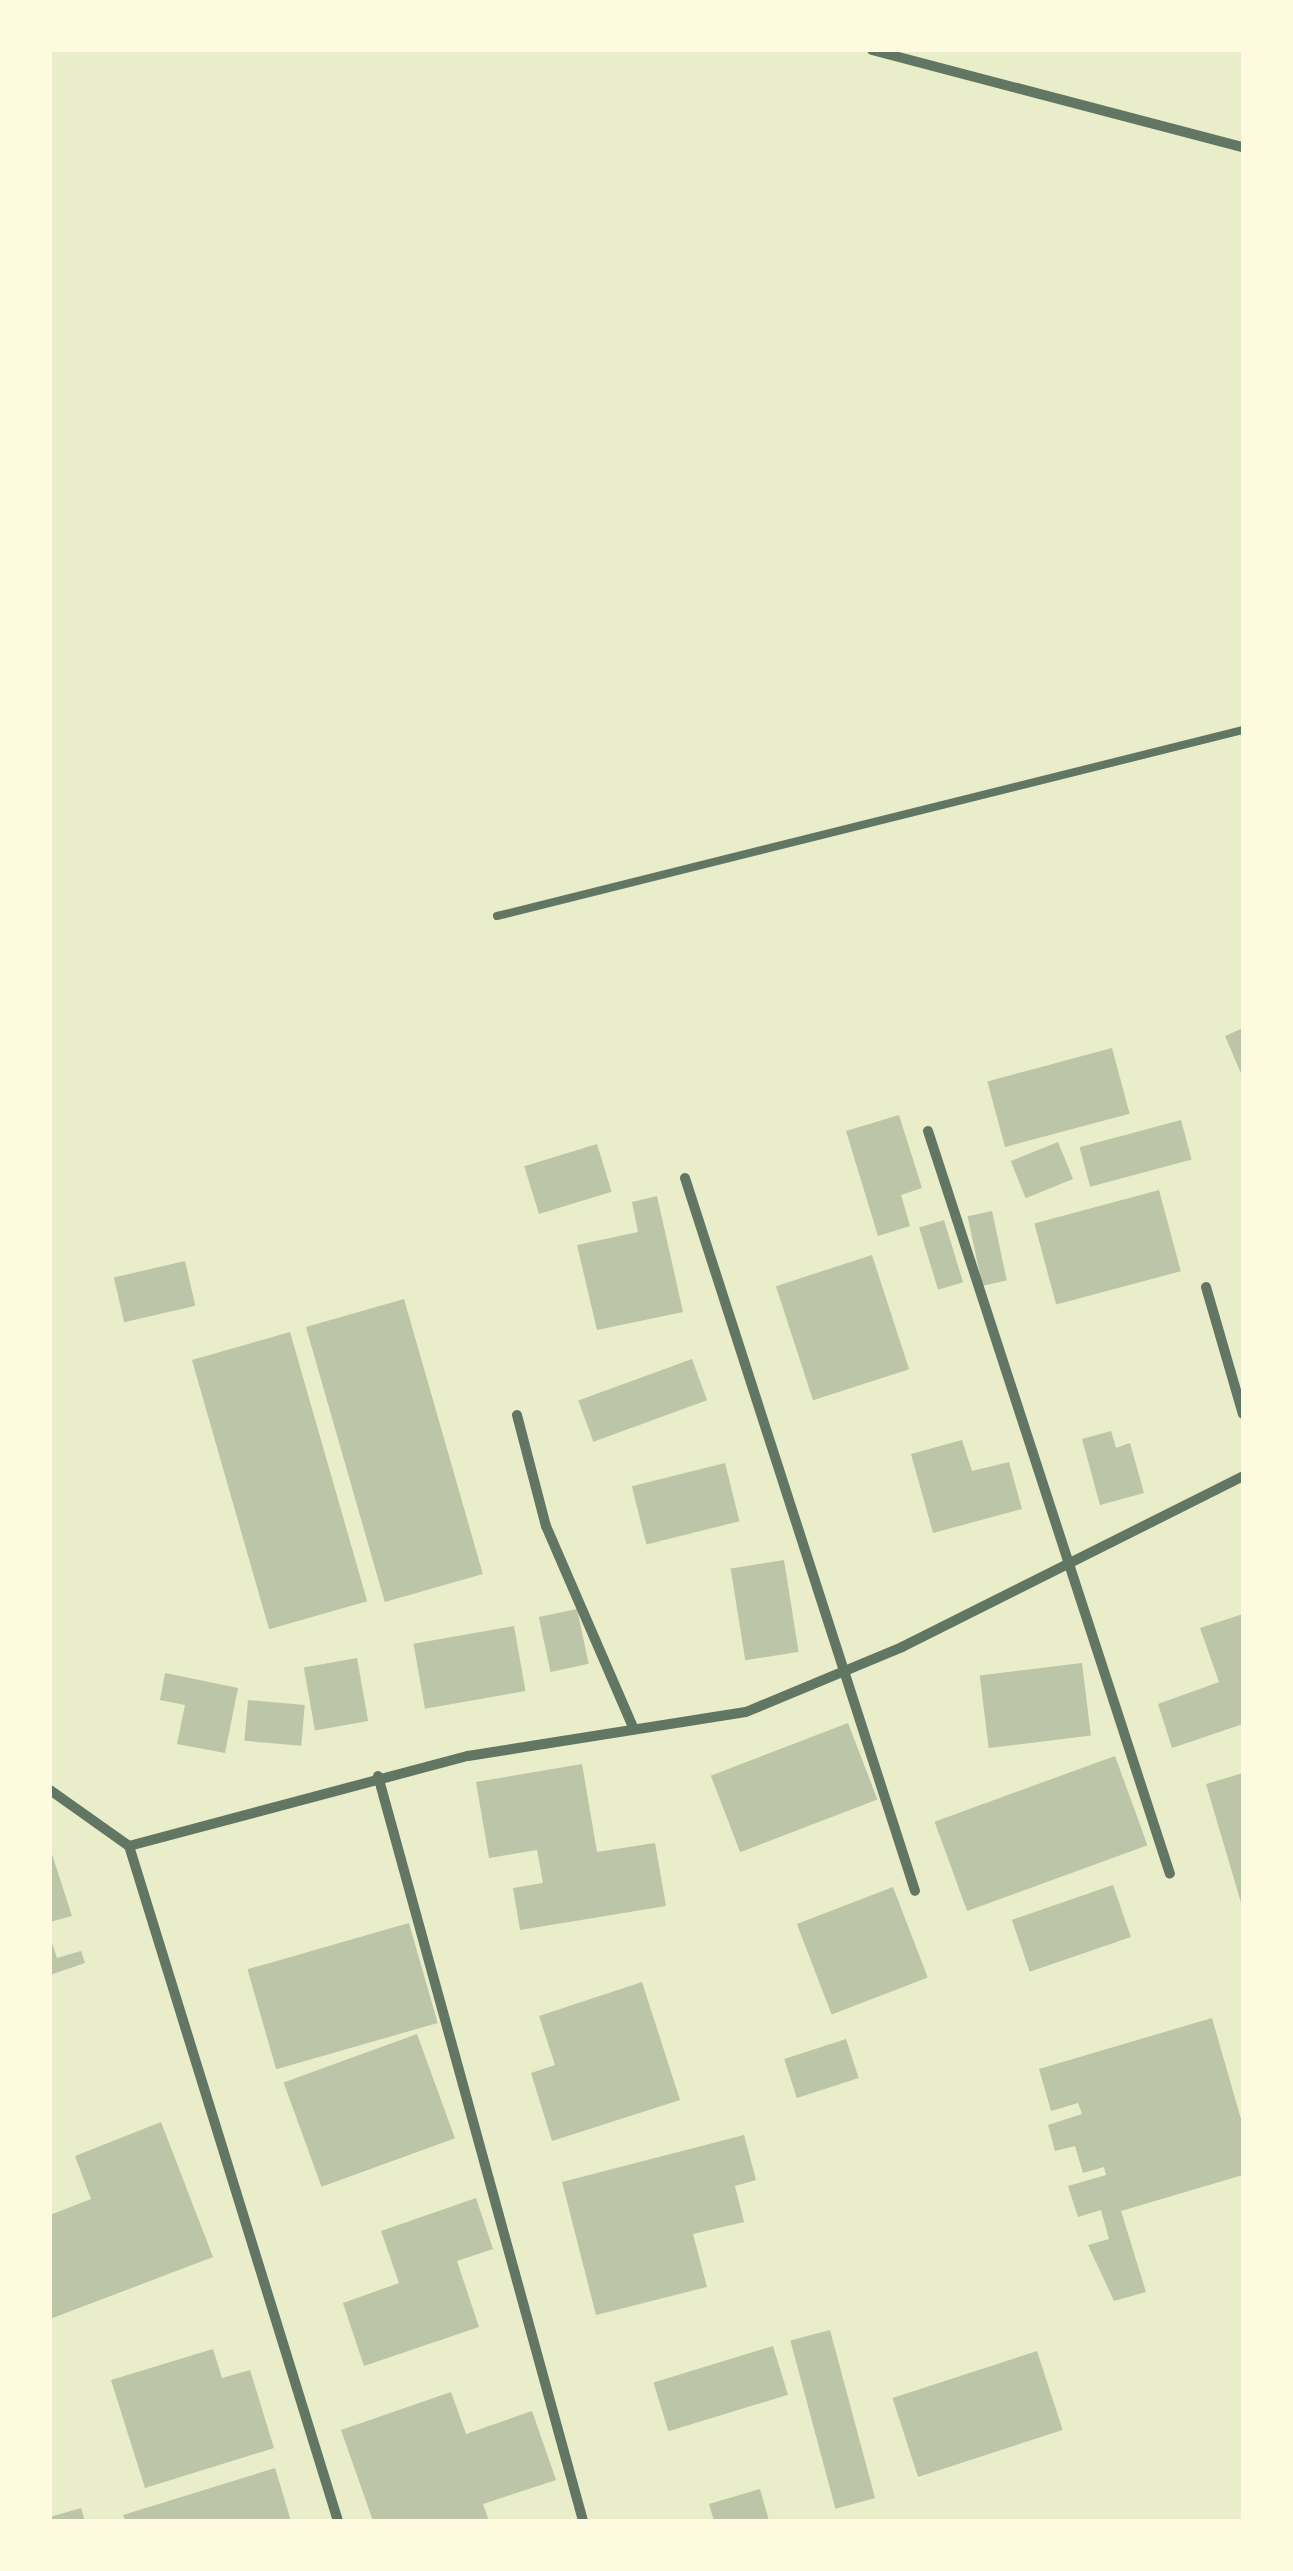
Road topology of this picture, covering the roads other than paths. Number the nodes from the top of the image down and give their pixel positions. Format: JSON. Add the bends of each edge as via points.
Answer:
{"nodes":[{"id":1,"x":880,"y":51,"type":"edge"},
{"id":2,"x":1243,"y":147,"type":"edge"},
{"id":3,"x":1243,"y":730,"type":"edge"},
{"id":4,"x":497,"y":916,"type":"dead end"},
{"id":5,"x":928,"y":1131,"type":"dead end"},
{"id":6,"x":685,"y":1178,"type":"dead end"},
{"id":7,"x":1206,"y":1286,"type":"dead end"},
{"id":8,"x":1243,"y":1414,"type":"edge"},
{"id":9,"x":517,"y":1415,"type":"dead end"},
{"id":10,"x":1243,"y":1476,"type":"edge"},
{"id":11,"x":1065,"y":1566,"type":"junction"},
{"id":12,"x":844,"y":1672,"type":"junction"},
{"id":13,"x":632,"y":1725,"type":"junction"},
{"id":14,"x":378,"y":1776,"type":"junction"},
{"id":15,"x":50,"y":1790,"type":"edge"},
{"id":16,"x":129,"y":1846,"type":"junction"},
{"id":17,"x":1170,"y":1874,"type":"dead end"},
{"id":18,"x":915,"y":1891,"type":"dead end"},
{"id":19,"x":338,"y":2521,"type":"edge"},
{"id":20,"x":583,"y":2521,"type":"edge"}],
"edges":[{"from":1,"to":2,"type":"street"},
{"from":3,"to":4,"type":"lane"},
{"from":5,"to":11,"type":"street"},
{"from":6,"to":12,"type":"street"},
{"from":7,"to":8,"type":"street"},
{"from":9,"to":13,"type":"street","via":[[546,1526]]},
{"from":10,"to":11,"type":"street"},
{"from":11,"to":12,"type":"street"},
{"from":11,"to":17,"type":"street"},
{"from":12,"to":13,"type":"street","via":[[746,1712]]},
{"from":12,"to":18,"type":"street"},
{"from":13,"to":14,"type":"street"},
{"from":14,"to":16,"type":"street"},
{"from":14,"to":20,"type":"street"},
{"from":15,"to":16,"type":"street"},
{"from":16,"to":19,"type":"street"}]}
